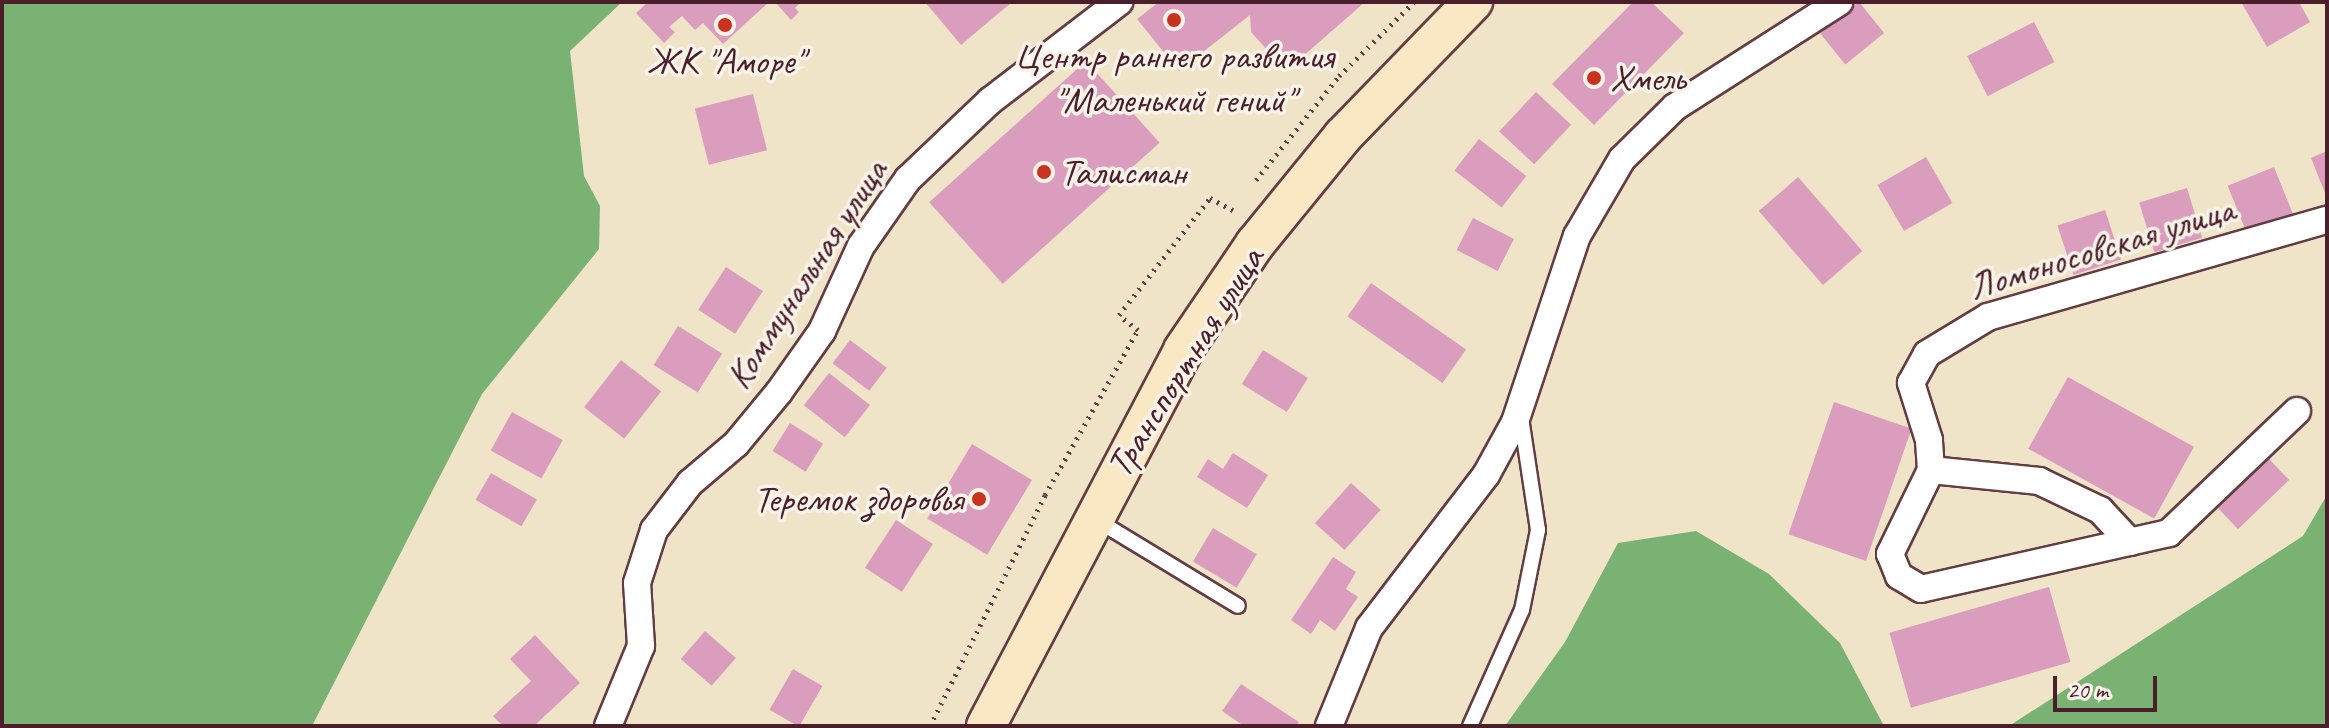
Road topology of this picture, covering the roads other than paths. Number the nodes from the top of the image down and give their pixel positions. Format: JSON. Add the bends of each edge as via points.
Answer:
{"nodes":[{"id":1,"x":1119,"y":2,"type":"edge"},
{"id":2,"x":1473,"y":2,"type":"edge"},
{"id":3,"x":1839,"y":2,"type":"edge"},
{"id":4,"x":2327,"y":220,"type":"edge"},
{"id":5,"x":1520,"y":409,"type":"junction"},
{"id":6,"x":2297,"y":411,"type":"dead end"},
{"id":7,"x":1931,"y":470,"type":"junction"},
{"id":8,"x":1092,"y":518,"type":"junction"},
{"id":9,"x":2130,"y":542,"type":"junction"},
{"id":10,"x":1238,"y":606,"type":"dead end"},
{"id":11,"x":608,"y":726,"type":"edge"},
{"id":12,"x":986,"y":726,"type":"edge"},
{"id":13,"x":1329,"y":726,"type":"edge"},
{"id":14,"x":1470,"y":726,"type":"edge"}],
"edges":[{"from":1,"to":11,"type":"street","name":"Коммунальная улица","via":[[990,101],[908,179],[861,246],[822,331],[779,392],[736,444],[690,483],[654,530],[637,583],[641,646]]},
{"from":2,"to":8,"type":"main road","name":"Транспортная улица","via":[[1343,136],[1255,244],[1183,350]]},
{"from":3,"to":5,"type":"street","via":[[1675,107],[1622,159],[1577,236]]},
{"from":4,"to":7,"type":"street","name":"Ломоносовская улица","via":[[1988,317],[1956,332],[1927,354],[1911,383],[1929,440]]},
{"from":5,"to":13,"type":"street","via":[[1486,475],[1369,628]]},
{"from":5,"to":14,"type":"lane","via":[[1538,530],[1522,610]]},
{"from":6,"to":9,"type":"street","via":[[2169,533]]},
{"from":7,"to":9,"type":"street","via":[[2039,481],[2100,510]]},
{"from":7,"to":9,"type":"street","via":[[1890,554],[1899,576],[1921,589]]},
{"from":8,"to":10,"type":"lane"},
{"from":8,"to":12,"type":"main road","name":"Транспортная улица"}]}
